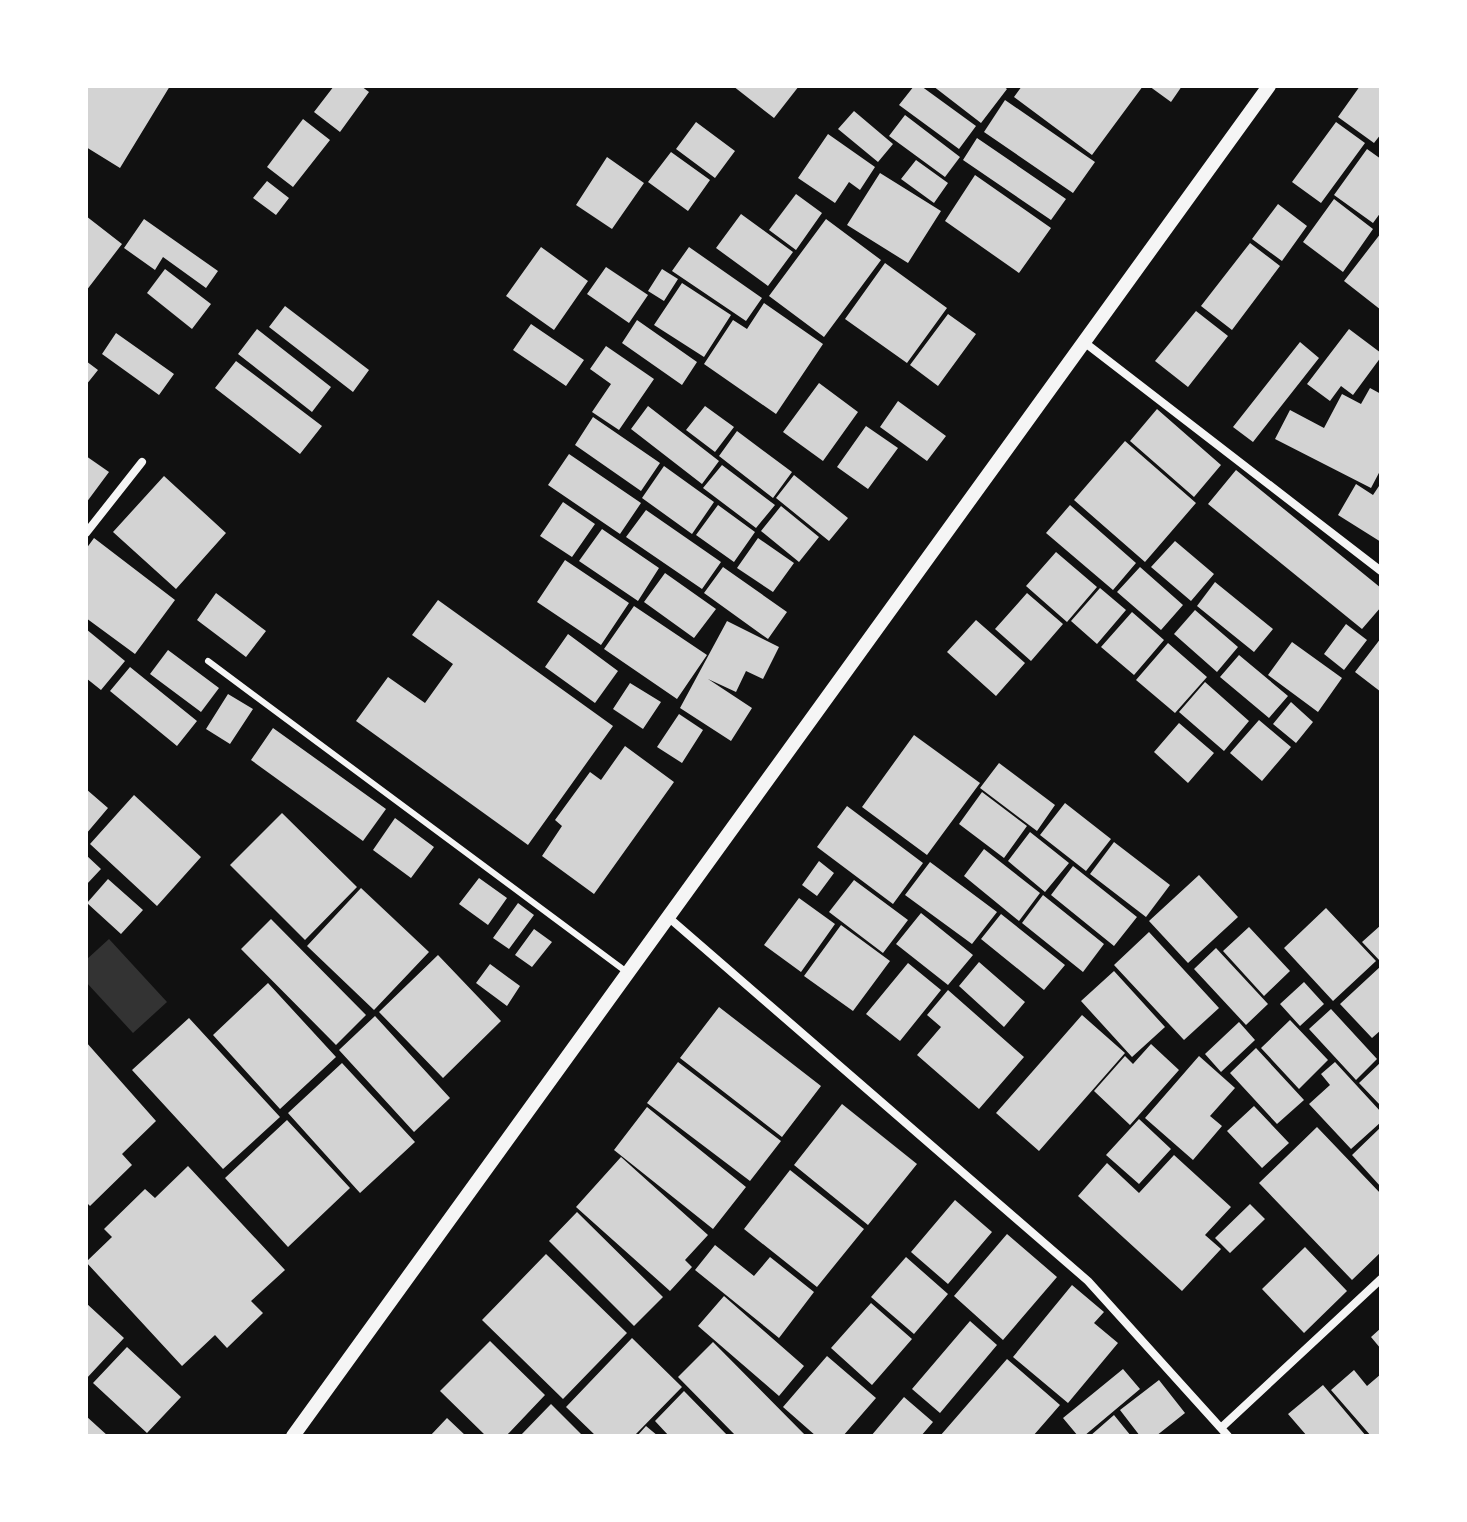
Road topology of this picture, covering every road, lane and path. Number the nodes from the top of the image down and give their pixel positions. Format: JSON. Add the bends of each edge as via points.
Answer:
{"nodes":[{"id":1,"x":1269,"y":86,"type":"edge"},
{"id":2,"x":1084,"y":342,"type":"junction"},
{"id":3,"x":142,"y":462,"type":"dead end"},
{"id":4,"x":86,"y":533,"type":"edge"},
{"id":5,"x":1381,"y":571,"type":"edge"},
{"id":6,"x":208,"y":661,"type":"dead end"},
{"id":7,"x":668,"y":917,"type":"junction"},
{"id":8,"x":628,"y":973,"type":"junction"},
{"id":9,"x":1381,"y":1279,"type":"edge"},
{"id":10,"x":1222,"y":1427,"type":"junction"},
{"id":11,"x":293,"y":1436,"type":"edge"},
{"id":12,"x":1228,"y":1436,"type":"edge"}],
"edges":[{"from":1,"to":2,"type":"street"},
{"from":2,"to":5,"type":"street"},
{"from":2,"to":7,"type":"street"},
{"from":3,"to":4,"type":"street"},
{"from":6,"to":8,"type":"lane"},
{"from":7,"to":8,"type":"street"},
{"from":7,"to":10,"type":"street","via":[[1088,1281]]},
{"from":8,"to":11,"type":"street"},
{"from":9,"to":10,"type":"street"},
{"from":10,"to":12,"type":"street"}]}
